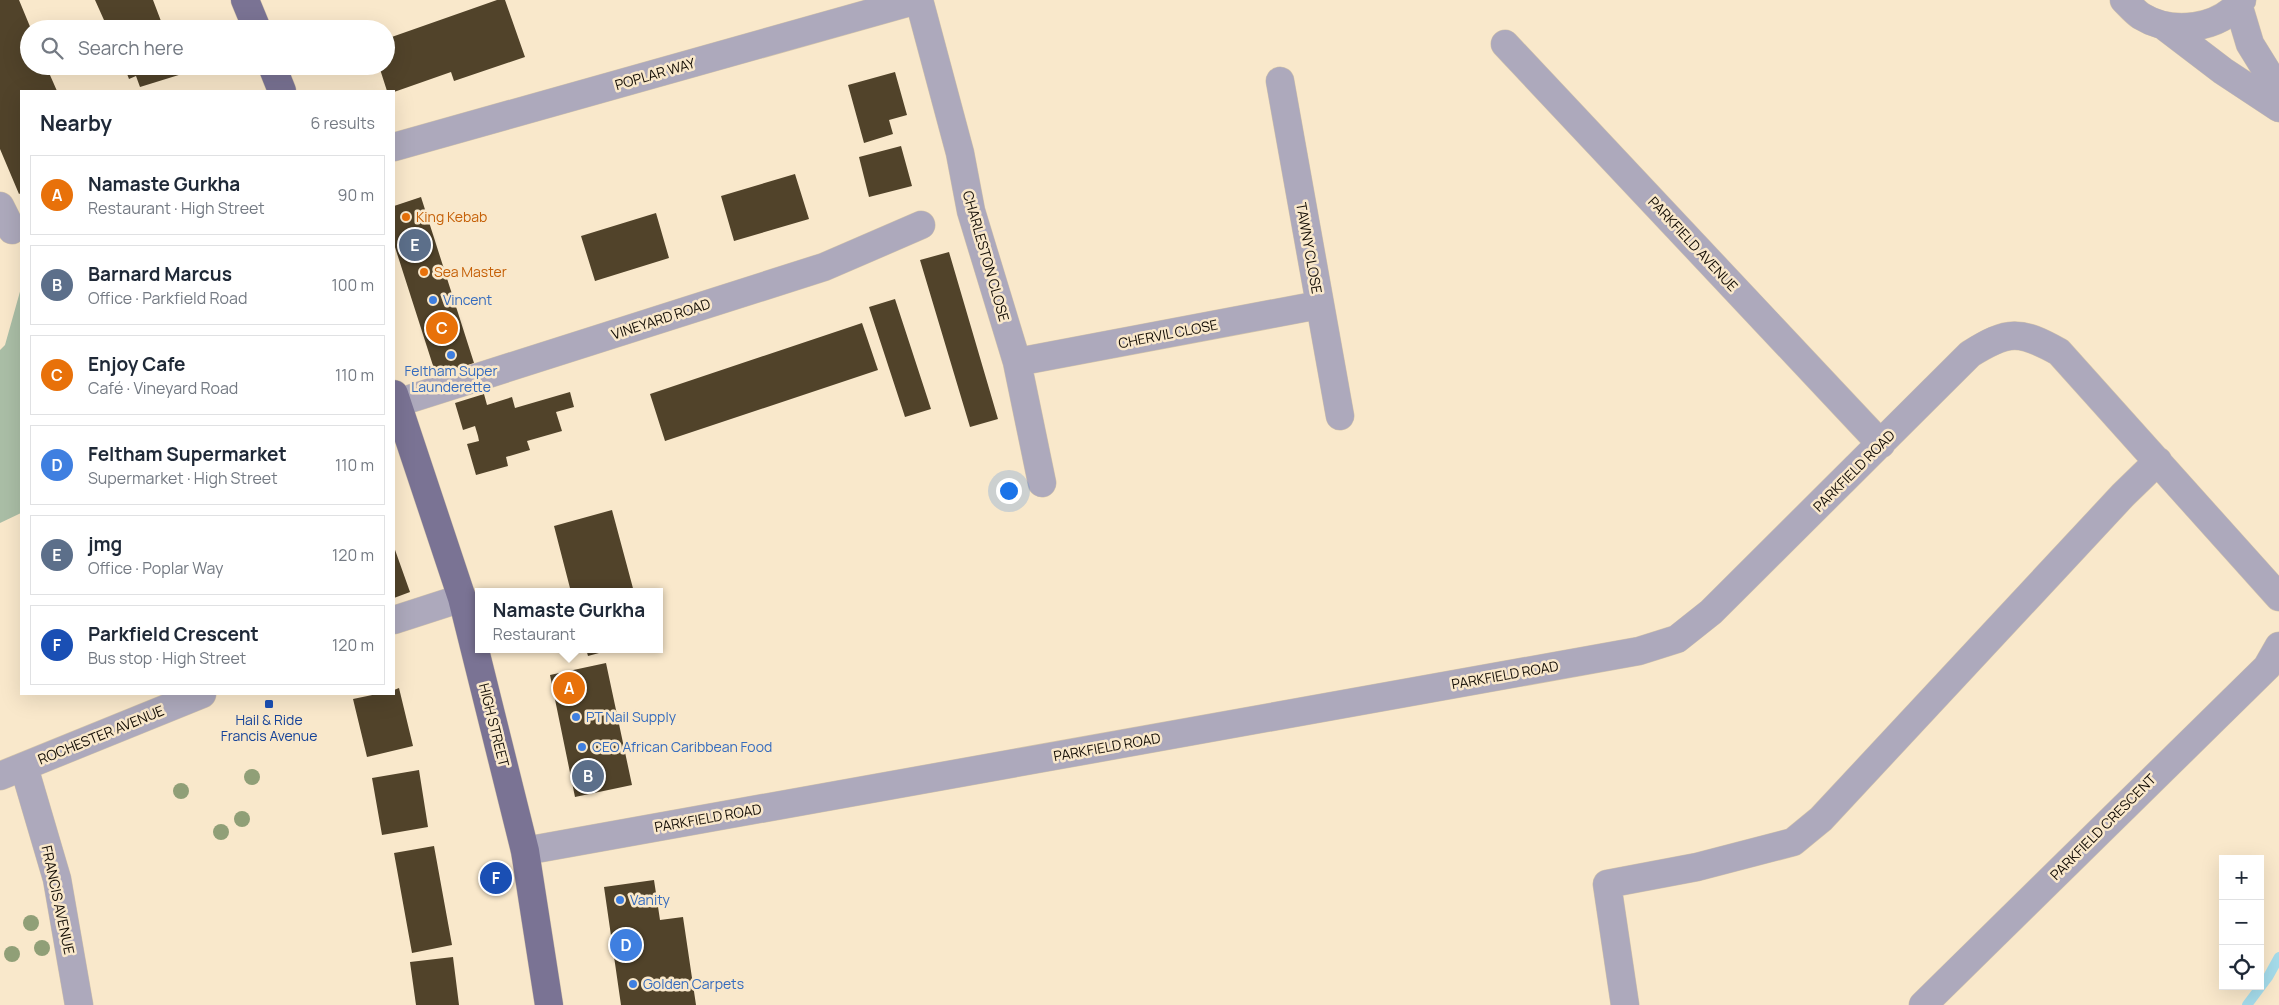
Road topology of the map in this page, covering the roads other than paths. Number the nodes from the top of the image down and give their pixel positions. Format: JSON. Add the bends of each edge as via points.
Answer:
{"nodes":[{"id":1,"x":245,"y":0,"type":"edge"},
{"id":2,"x":918,"y":0,"type":"edge"},
{"id":3,"x":2124,"y":0,"type":"edge"},
{"id":4,"x":2240,"y":2,"type":"edge"},
{"id":5,"x":253,"y":20,"type":"edge"},
{"id":6,"x":2164,"y":26,"type":"junction"},
{"id":7,"x":1505,"y":44,"type":"dead end"},
{"id":8,"x":276,"y":75,"type":"edge"},
{"id":9,"x":1280,"y":81,"type":"dead end"},
{"id":10,"x":282,"y":90,"type":"edge"},
{"id":11,"x":2279,"y":91,"type":"edge"},
{"id":12,"x":2279,"y":108,"type":"edge"},
{"id":13,"x":395,"y":147,"type":"edge"},
{"id":14,"x":0,"y":206,"type":"edge"},
{"id":15,"x":921,"y":225,"type":"dead end"},
{"id":16,"x":11,"y":232,"type":"edge"},
{"id":17,"x":1319,"y":306,"type":"junction"},
{"id":18,"x":1017,"y":362,"type":"junction"},
{"id":19,"x":395,"y":399,"type":"edge"},
{"id":20,"x":1340,"y":416,"type":"dead end"},
{"id":21,"x":1881,"y":444,"type":"junction"},
{"id":22,"x":2158,"y":461,"type":"junction"},
{"id":23,"x":1042,"y":484,"type":"dead end"},
{"id":24,"x":2274,"y":591,"type":"edge"},
{"id":25,"x":462,"y":598,"type":"junction"},
{"id":26,"x":395,"y":620,"type":"edge"},
{"id":27,"x":2279,"y":646,"type":"edge"},
{"id":28,"x":475,"y":650,"type":"edge"},
{"id":29,"x":476,"y":653,"type":"edge"},
{"id":30,"x":200,"y":695,"type":"edge"},
{"id":31,"x":12,"y":772,"type":"edge"},
{"id":32,"x":525,"y":851,"type":"junction"},
{"id":33,"x":75,"y":1004,"type":"edge"},
{"id":34,"x":549,"y":1005,"type":"edge"},
{"id":35,"x":1624,"y":1005,"type":"edge"},
{"id":36,"x":1923,"y":1005,"type":"edge"}],
"edges":[{"from":1,"to":5,"type":"main road"},
{"from":2,"to":13,"type":"street","name":"POPLAR WAY"},
{"from":2,"to":18,"type":"street","name":"CHARLESTON CLOSE","via":[[960,153],[971,211]]},
{"from":3,"to":6,"type":"street","via":[[2140,16]]},
{"from":4,"to":6,"type":"street","via":[[2218,20],[2190,28]]},
{"from":4,"to":11,"type":"street","via":[[2250,44]]},
{"from":6,"to":12,"type":"street"},
{"from":7,"to":21,"type":"street","name":"PARKFIELD AVENUE"},
{"from":8,"to":10,"type":"main road"},
{"from":9,"to":17,"type":"street","name":"TAWNY CLOSE"},
{"from":14,"to":16,"type":"street"},
{"from":15,"to":19,"type":"street","name":"VINEYARD ROAD","via":[[824,267]]},
{"from":17,"to":18,"type":"street","name":"CHERVIL CLOSE"},
{"from":17,"to":20,"type":"street","name":"TAWNY CLOSE"},
{"from":18,"to":23,"type":"street","name":"CHARLESTON CLOSE"},
{"from":19,"to":25,"type":"main road","name":"HIGH STREET"},
{"from":21,"to":22,"type":"street","name":"PARKFIELD ROAD","via":[[1970,354],[1992,341],[2017,334],[2038,340],[2060,352]]},
{"from":21,"to":32,"type":"street","name":"PARKFIELD ROAD","via":[[1711,612],[1676,639],[1639,651]]},
{"from":22,"to":24,"type":"street","name":"PARKFIELD ROAD"},
{"from":22,"to":35,"type":"street","via":[[1821,819],[1793,842],[1707,865],[1607,884]]},
{"from":25,"to":26,"type":"street"},
{"from":25,"to":28,"type":"main road","name":"HIGH STREET"},
{"from":27,"to":36,"type":"street","name":"PARKFIELD CRESCENT","via":[[2267,667]]},
{"from":29,"to":32,"type":"main road","name":"HIGH STREET"},
{"from":30,"to":31,"type":"street","name":"ROCHESTER AVENUE"},
{"from":31,"to":33,"type":"street","name":"FRANCIS AVENUE","via":[[57,879]]},
{"from":32,"to":34,"type":"main road","name":"HIGH STREET"}]}
